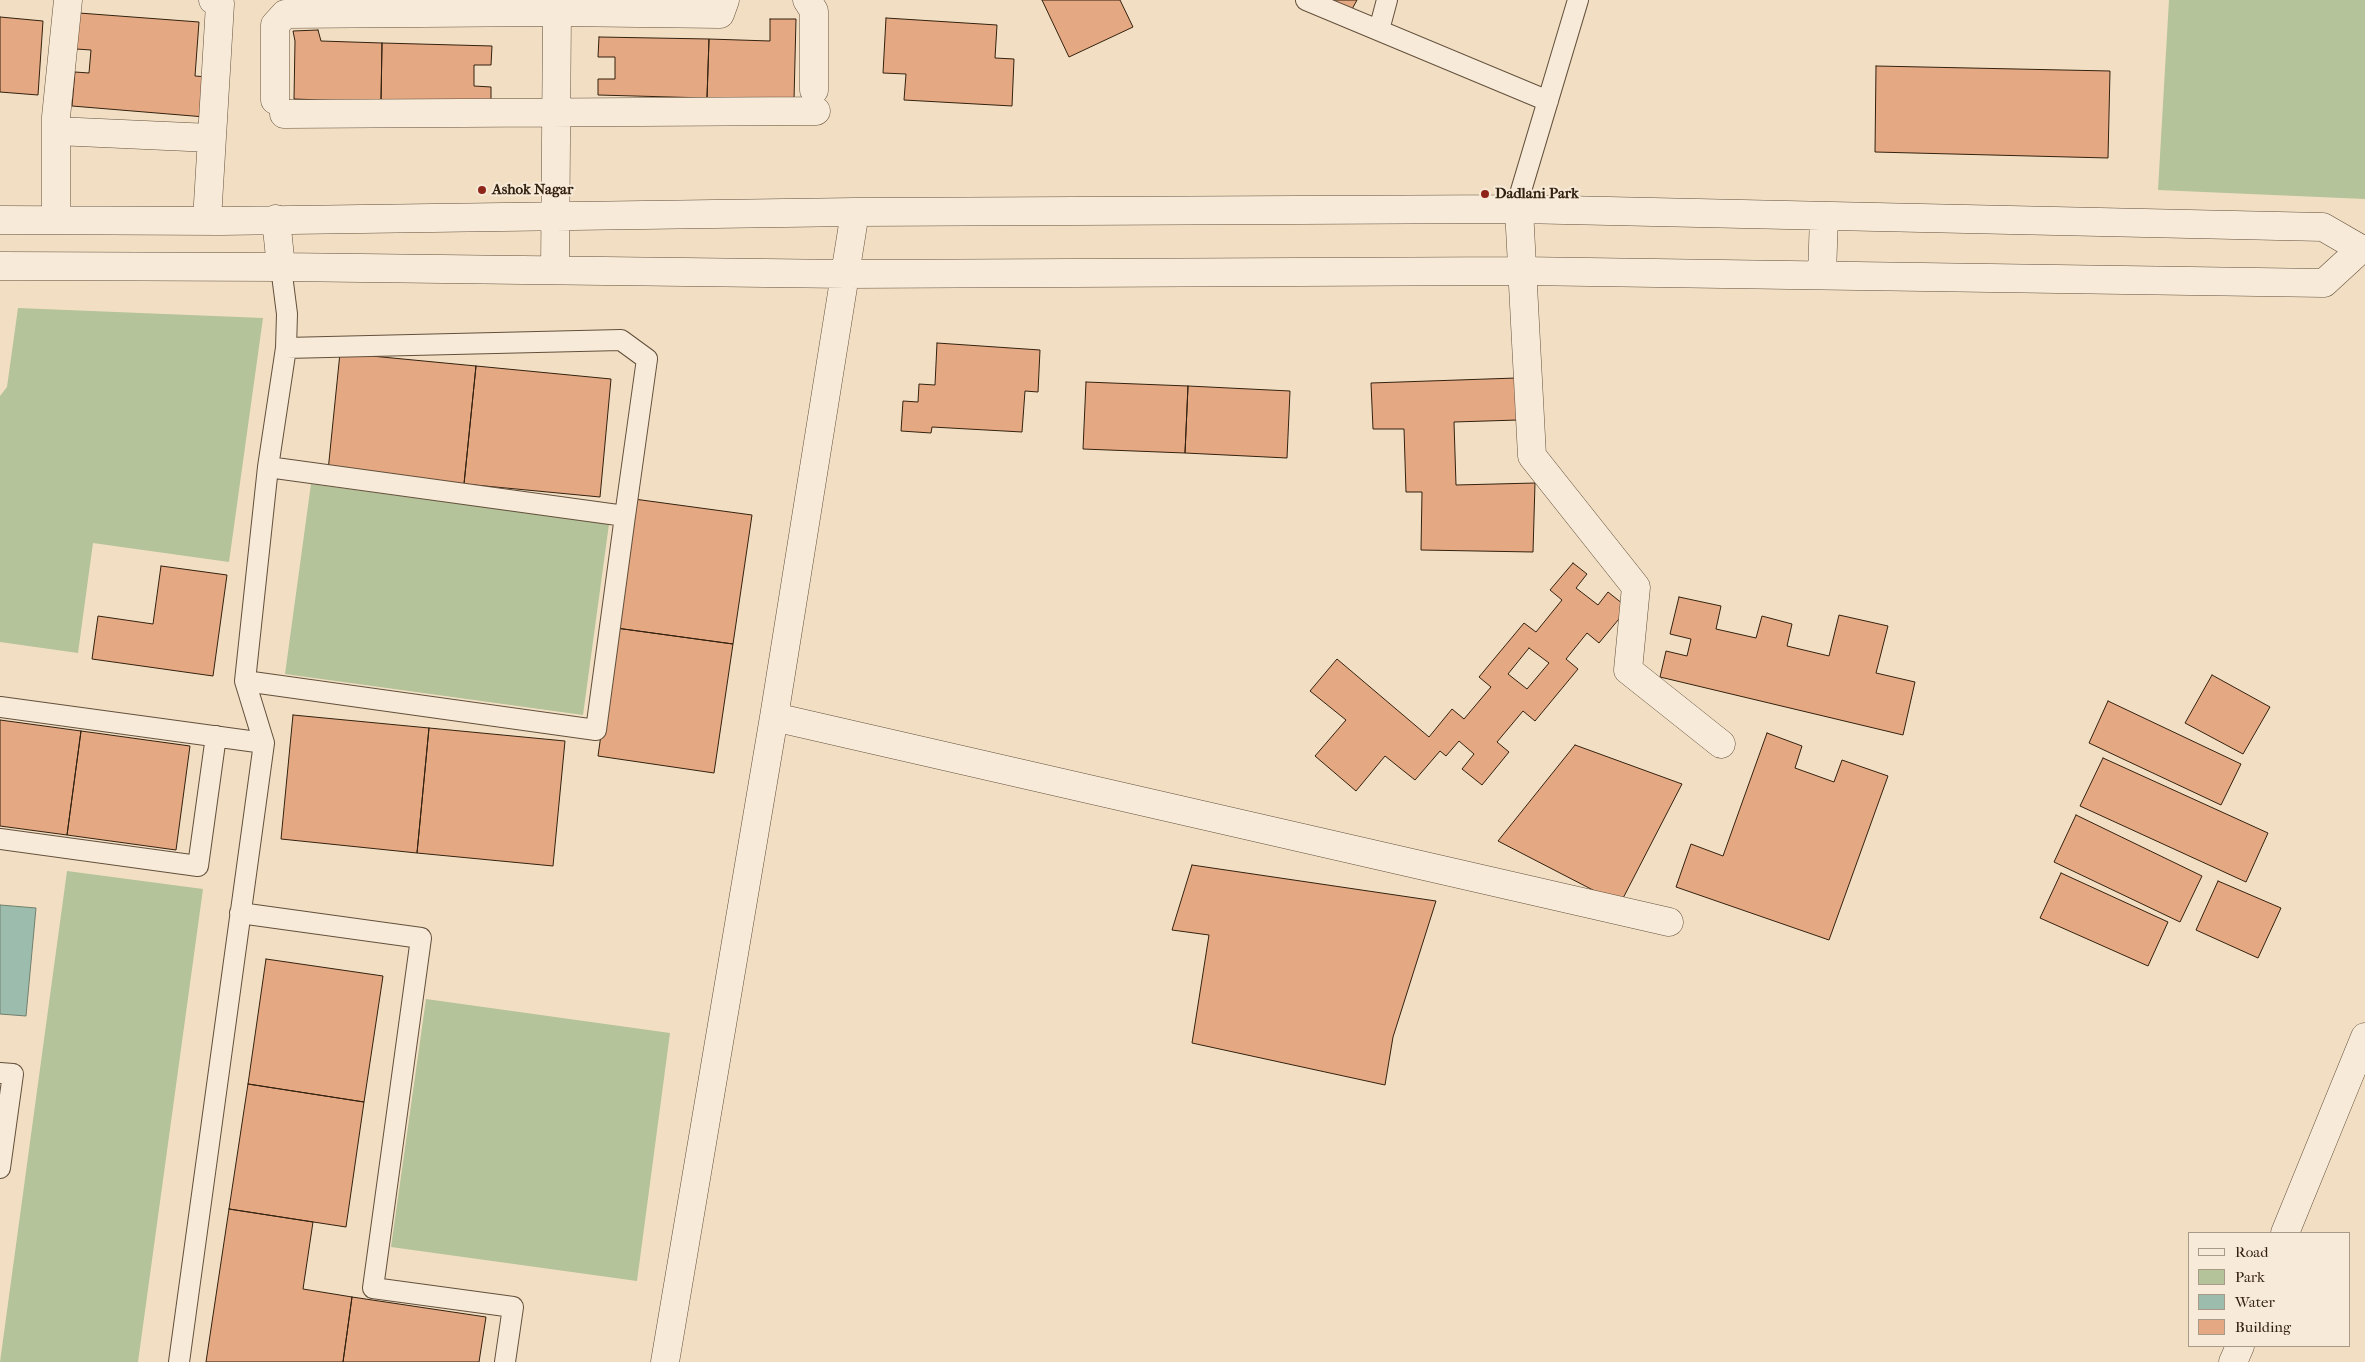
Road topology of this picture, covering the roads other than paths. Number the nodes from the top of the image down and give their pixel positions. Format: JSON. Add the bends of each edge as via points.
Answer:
{"nodes":[{"id":1,"x":68,"y":0,"type":"edge"},
{"id":2,"x":214,"y":0,"type":"edge"},
{"id":3,"x":725,"y":0,"type":"edge"},
{"id":4,"x":807,"y":0,"type":"edge"},
{"id":5,"x":1306,"y":0,"type":"edge"},
{"id":6,"x":1387,"y":0,"type":"edge"},
{"id":7,"x":1578,"y":0,"type":"edge"},
{"id":8,"x":506,"y":6,"type":"edge"},
{"id":9,"x":294,"y":7,"type":"edge"},
{"id":10,"x":557,"y":12,"type":"junction"},
{"id":11,"x":1379,"y":30,"type":"junction"},
{"id":12,"x":1548,"y":101,"type":"junction"},
{"id":13,"x":557,"y":113,"type":"junction"},
{"id":14,"x":56,"y":131,"type":"junction"},
{"id":15,"x":211,"y":138,"type":"junction"},
{"id":16,"x":1519,"y":209,"type":"junction"},
{"id":17,"x":855,"y":212,"type":"junction"},
{"id":18,"x":1824,"y":216,"type":"junction"},
{"id":19,"x":557,"y":217,"type":"junction"},
{"id":20,"x":56,"y":219,"type":"junction"},
{"id":21,"x":276,"y":219,"type":"junction"},
{"id":22,"x":0,"y":220,"type":"edge"},
{"id":23,"x":207,"y":220,"type":"junction"},
{"id":24,"x":2363,"y":249,"type":"edge"},
{"id":25,"x":0,"y":266,"type":"edge"},
{"id":26,"x":281,"y":267,"type":"junction"},
{"id":27,"x":555,"y":270,"type":"junction"},
{"id":28,"x":1522,"y":271,"type":"junction"},
{"id":29,"x":846,"y":274,"type":"junction"},
{"id":30,"x":1822,"y":276,"type":"junction"},
{"id":31,"x":286,"y":348,"type":"junction"},
{"id":32,"x":268,"y":467,"type":"junction"},
{"id":33,"x":625,"y":516,"type":"junction"},
{"id":34,"x":245,"y":681,"type":"junction"},
{"id":35,"x":0,"y":707,"type":"edge"},
{"id":36,"x":774,"y":717,"type":"junction"},
{"id":37,"x":216,"y":736,"type":"junction"},
{"id":38,"x":264,"y":743,"type":"junction"},
{"id":39,"x":1721,"y":744,"type":"dead end"},
{"id":40,"x":0,"y":839,"type":"edge"},
{"id":41,"x":240,"y":913,"type":"junction"},
{"id":42,"x":1669,"y":922,"type":"dead end"},
{"id":43,"x":2365,"y":1037,"type":"edge"},
{"id":44,"x":0,"y":1073,"type":"edge"},
{"id":45,"x":0,"y":1168,"type":"edge"},
{"id":46,"x":2285,"y":1232,"type":"edge"},
{"id":47,"x":2240,"y":1347,"type":"edge"},
{"id":48,"x":179,"y":1362,"type":"edge"},
{"id":49,"x":505,"y":1362,"type":"edge"},
{"id":50,"x":665,"y":1362,"type":"edge"},
{"id":51,"x":2233,"y":1362,"type":"edge"}],
"edges":[{"from":1,"to":14,"type":"street"},
{"from":2,"to":15,"type":"street","via":[[220,4]]},
{"from":3,"to":10,"type":"street","via":[[720,14]]},
{"from":4,"to":13,"type":"street","via":[[814,11],[815,100]]},
{"from":5,"to":11,"type":"lane"},
{"from":6,"to":11,"type":"lane"},
{"from":7,"to":12,"type":"lane"},
{"from":8,"to":9,"type":"street"},
{"from":8,"to":10,"type":"street"},
{"from":9,"to":13,"type":"street","via":[[275,25],[280,107]]},
{"from":10,"to":13,"type":"street"},
{"from":11,"to":12,"type":"lane"},
{"from":12,"to":16,"type":"lane","via":[[1520,194]]},
{"from":13,"to":19,"type":"street"},
{"from":14,"to":15,"type":"street"},
{"from":14,"to":20,"type":"street"},
{"from":15,"to":23,"type":"street"},
{"from":16,"to":17,"type":"street"},
{"from":16,"to":18,"type":"street"},
{"from":16,"to":28,"type":"street"},
{"from":17,"to":19,"type":"street"},
{"from":17,"to":29,"type":"street"},
{"from":18,"to":24,"type":"street","via":[[2323,227]]},
{"from":18,"to":30,"type":"street"},
{"from":19,"to":21,"type":"street"},
{"from":19,"to":27,"type":"street"},
{"from":20,"to":22,"type":"street"},
{"from":20,"to":23,"type":"street"},
{"from":21,"to":23,"type":"street"},
{"from":21,"to":26,"type":"street"},
{"from":24,"to":30,"type":"street","via":[[2324,283]]},
{"from":25,"to":26,"type":"street"},
{"from":26,"to":27,"type":"street"},
{"from":26,"to":31,"type":"lane"},
{"from":27,"to":29,"type":"street"},
{"from":28,"to":29,"type":"street"},
{"from":28,"to":30,"type":"street"},
{"from":28,"to":39,"type":"street","via":[[1532,456],[1636,587],[1628,670]]},
{"from":29,"to":36,"type":"street"},
{"from":31,"to":32,"type":"lane"},
{"from":31,"to":33,"type":"lane","via":[[621,340],[647,359]]},
{"from":32,"to":33,"type":"lane"},
{"from":32,"to":34,"type":"lane"},
{"from":33,"to":34,"type":"lane","via":[[596,730]]},
{"from":34,"to":38,"type":"lane"},
{"from":35,"to":37,"type":"lane"},
{"from":36,"to":42,"type":"street"},
{"from":36,"to":50,"type":"street"},
{"from":37,"to":38,"type":"lane"},
{"from":37,"to":40,"type":"lane","via":[[198,866]]},
{"from":38,"to":41,"type":"lane"},
{"from":41,"to":48,"type":"lane"},
{"from":41,"to":49,"type":"lane","via":[[421,938],[373,1288],[513,1306]]},
{"from":43,"to":46,"type":"street"},
{"from":44,"to":45,"type":"lane","via":[[13,1074]]},
{"from":47,"to":51,"type":"street"}]}
